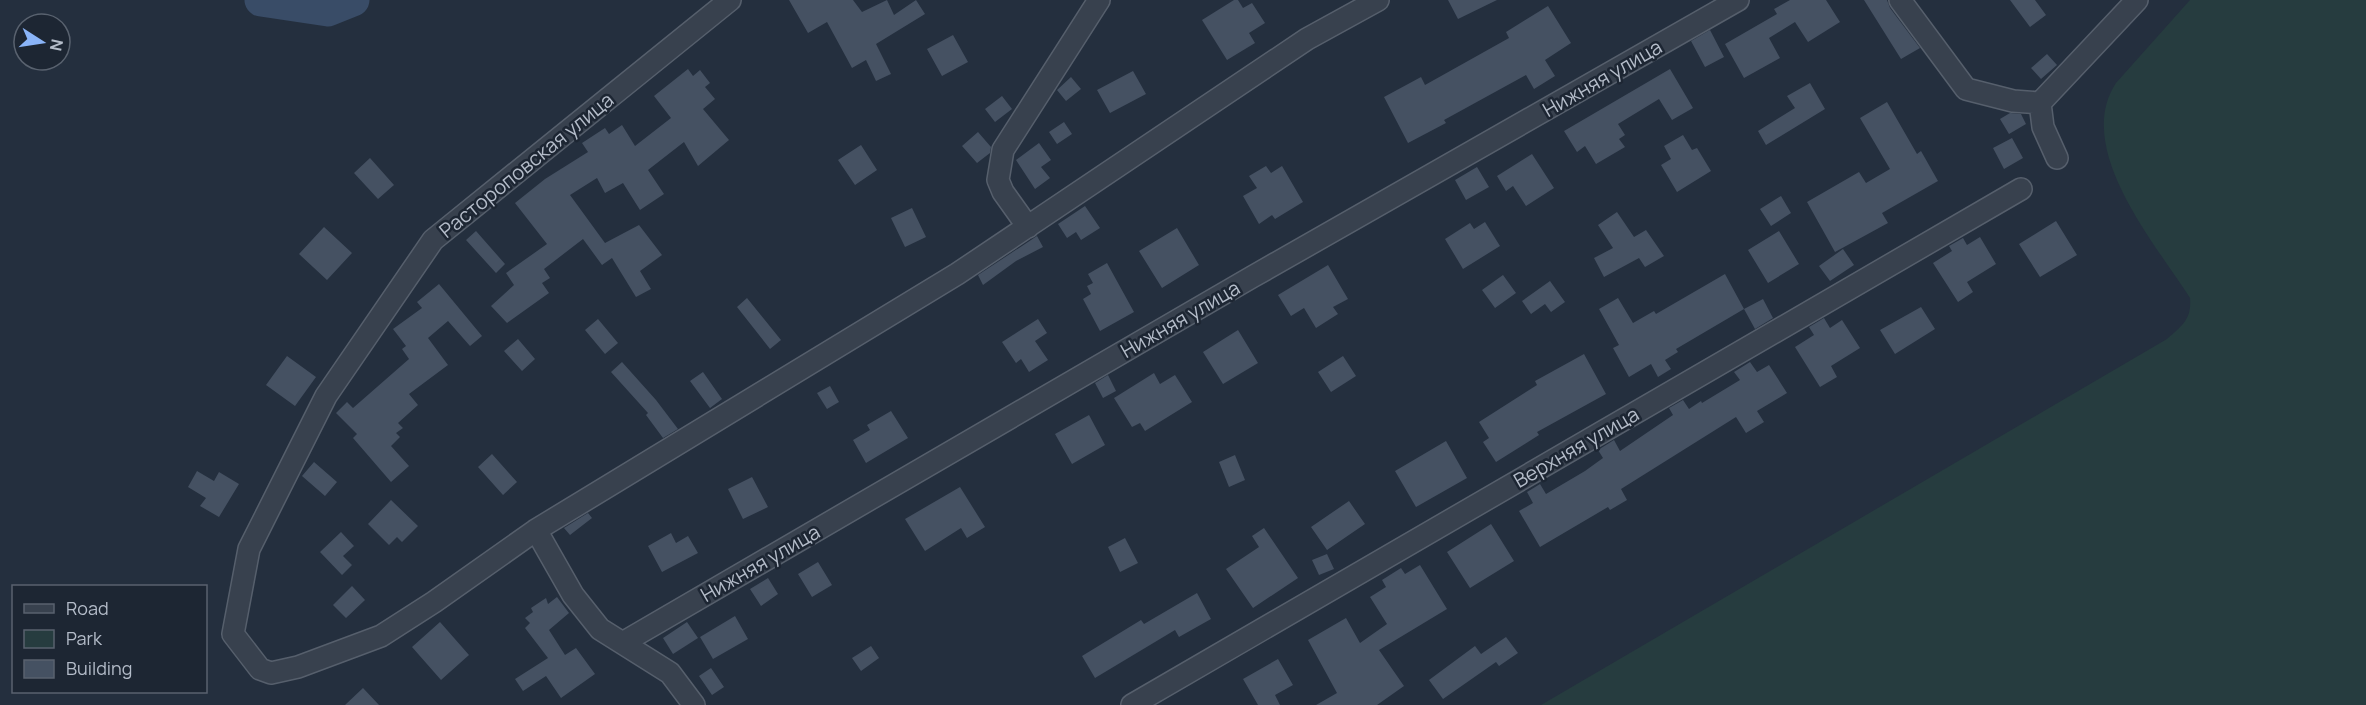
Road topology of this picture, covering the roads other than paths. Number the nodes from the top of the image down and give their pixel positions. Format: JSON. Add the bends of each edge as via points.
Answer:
{"nodes":[{"id":1,"x":730,"y":0,"type":"edge"},
{"id":2,"x":1100,"y":0,"type":"edge"},
{"id":3,"x":1378,"y":0,"type":"edge"},
{"id":4,"x":1738,"y":0,"type":"edge"},
{"id":5,"x":1900,"y":0,"type":"edge"},
{"id":6,"x":2137,"y":0,"type":"edge"},
{"id":7,"x":2040,"y":103,"type":"junction"},
{"id":8,"x":2057,"y":158,"type":"dead end"},
{"id":9,"x":2021,"y":189,"type":"dead end"},
{"id":10,"x":1028,"y":226,"type":"junction"},
{"id":11,"x":536,"y":530,"type":"junction"},
{"id":12,"x":624,"y":642,"type":"junction"},
{"id":13,"x":694,"y":705,"type":"edge"},
{"id":14,"x":1132,"y":705,"type":"edge"}],
"edges":[{"from":1,"to":11,"type":"street","name":"Растороповская улица","via":[[433,240],[326,396],[249,549],[233,634],[260,669],[271,674],[331,655],[381,636]]},
{"from":2,"to":10,"type":"street","via":[[1003,150],[998,180]]},
{"from":3,"to":10,"type":"street","via":[[1307,39]]},
{"from":4,"to":12,"type":"street","name":"Нижняя улица"},
{"from":5,"to":7,"type":"street","via":[[1966,89],[2013,101]]},
{"from":6,"to":7,"type":"street"},
{"from":7,"to":8,"type":"street","via":[[2043,127]]},
{"from":9,"to":14,"type":"street","name":"Верхняя улица"},
{"from":10,"to":11,"type":"street","via":[[957,274]]},
{"from":11,"to":12,"type":"street","via":[[580,604],[600,629]]},
{"from":12,"to":13,"type":"street","via":[[670,673]]}]}
